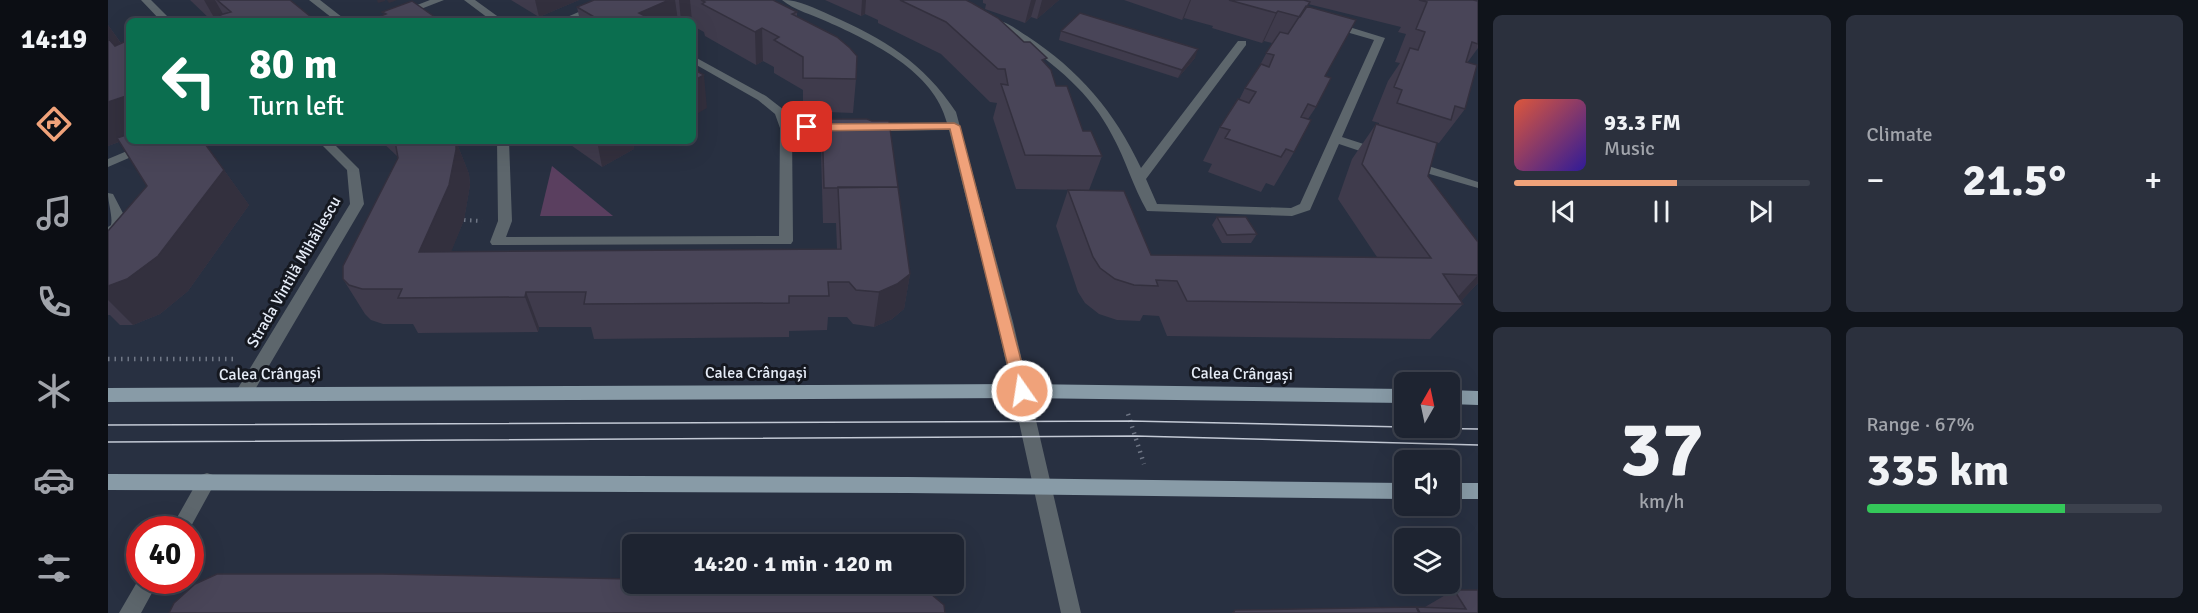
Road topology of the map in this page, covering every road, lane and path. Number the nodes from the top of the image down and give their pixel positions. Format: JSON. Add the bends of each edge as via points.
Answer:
{"nodes":[{"id":1,"x":146,"y":0,"type":"edge"},
{"id":2,"x":314,"y":0,"type":"edge"},
{"id":3,"x":439,"y":0,"type":"edge"},
{"id":4,"x":469,"y":0,"type":"edge"},
{"id":5,"x":614,"y":0,"type":"edge"},
{"id":6,"x":787,"y":0,"type":"edge"},
{"id":7,"x":164,"y":18,"type":"edge"},
{"id":8,"x":338,"y":18,"type":"edge"},
{"id":9,"x":389,"y":18,"type":"edge"},
{"id":10,"x":495,"y":18,"type":"edge"},
{"id":11,"x":570,"y":18,"type":"edge"},
{"id":12,"x":991,"y":19,"type":"edge"},
{"id":13,"x":1323,"y":22,"type":"edge"},
{"id":14,"x":1242,"y":43,"type":"dead end"},
{"id":15,"x":696,"y":61,"type":"edge"},
{"id":16,"x":954,"y":126,"type":"junction"},
{"id":17,"x":786,"y":128,"type":"junction"},
{"id":18,"x":1336,"y":139,"type":"junction"},
{"id":19,"x":155,"y":144,"type":"edge"},
{"id":20,"x":327,"y":144,"type":"edge"},
{"id":21,"x":503,"y":144,"type":"edge"},
{"id":22,"x":108,"y":163,"type":"edge"},
{"id":23,"x":1139,"y":179,"type":"junction"},
{"id":24,"x":1477,"y":185,"type":"edge"},
{"id":25,"x":108,"y":197,"type":"edge"},
{"id":26,"x":108,"y":232,"type":"edge"},
{"id":27,"x":108,"y":359,"type":"edge"},
{"id":28,"x":265,"y":359,"type":"junction"},
{"id":29,"x":1022,"y":391,"type":"junction"},
{"id":30,"x":1120,"y":391,"type":"junction"},
{"id":31,"x":244,"y":393,"type":"junction"},
{"id":32,"x":108,"y":395,"type":"edge"},
{"id":33,"x":1394,"y":396,"type":"edge"},
{"id":34,"x":1460,"y":397,"type":"edge"},
{"id":35,"x":1478,"y":398,"type":"edge"},
{"id":36,"x":207,"y":481,"type":"junction"},
{"id":37,"x":108,"y":482,"type":"edge"},
{"id":38,"x":1044,"y":486,"type":"junction"},
{"id":39,"x":1152,"y":488,"type":"junction"},
{"id":40,"x":1394,"y":491,"type":"edge"},
{"id":41,"x":1460,"y":491,"type":"edge"},
{"id":42,"x":1478,"y":492,"type":"edge"},
{"id":43,"x":187,"y":516,"type":"edge"},
{"id":44,"x":141,"y":594,"type":"edge"},
{"id":45,"x":129,"y":613,"type":"edge"},
{"id":46,"x":1071,"y":613,"type":"edge"}],
"edges":[{"from":1,"to":7,"type":"street"},
{"from":2,"to":8,"type":"street"},
{"from":3,"to":9,"type":"street"},
{"from":4,"to":10,"type":"street"},
{"from":5,"to":11,"type":"street"},
{"from":6,"to":16,"type":"street","via":[[885,47],[916,67],[944,100]]},
{"from":12,"to":23,"type":"street","via":[[1047,54],[1092,96],[1116,130]]},
{"from":13,"to":18,"type":"street","via":[[1380,38]]},
{"from":14,"to":23,"type":"street"},
{"from":15,"to":17,"type":"street","via":[[762,98],[780,112]]},
{"from":16,"to":17,"type":"street"},
{"from":16,"to":29,"type":"street"},
{"from":17,"to":21,"type":"street","via":[[786,241],[497,242],[505,221]]},
{"from":18,"to":23,"type":"street","via":[[1305,207],[1292,212],[1152,208]]},
{"from":18,"to":24,"type":"street"},
{"from":19,"to":22,"type":"street"},
{"from":20,"to":28,"type":"street","name":"Strada Vintilă Mihăilescu","via":[[353,170],[357,204]]},
{"from":25,"to":26,"type":"street","via":[[119,219],[117,228]]},
{"from":27,"to":28,"type":"path"},
{"from":28,"to":31,"type":"street","name":"Strada Vintilă Mihăilescu"},
{"from":29,"to":30,"type":"main road","name":"Calea Crângași"},
{"from":29,"to":31,"type":"main road","name":"Calea Crângași"},
{"from":29,"to":38,"type":"street"},
{"from":30,"to":33,"type":"main road","name":"Calea Crângași"},
{"from":30,"to":39,"type":"path"},
{"from":31,"to":32,"type":"main road","name":"Calea Crângași"},
{"from":34,"to":35,"type":"main road"},
{"from":36,"to":37,"type":"main road"},
{"from":36,"to":38,"type":"main road"},
{"from":36,"to":43,"type":"street"},
{"from":38,"to":39,"type":"main road"},
{"from":38,"to":46,"type":"street"},
{"from":39,"to":40,"type":"main road"},
{"from":41,"to":42,"type":"main road"},
{"from":44,"to":45,"type":"street"}]}
